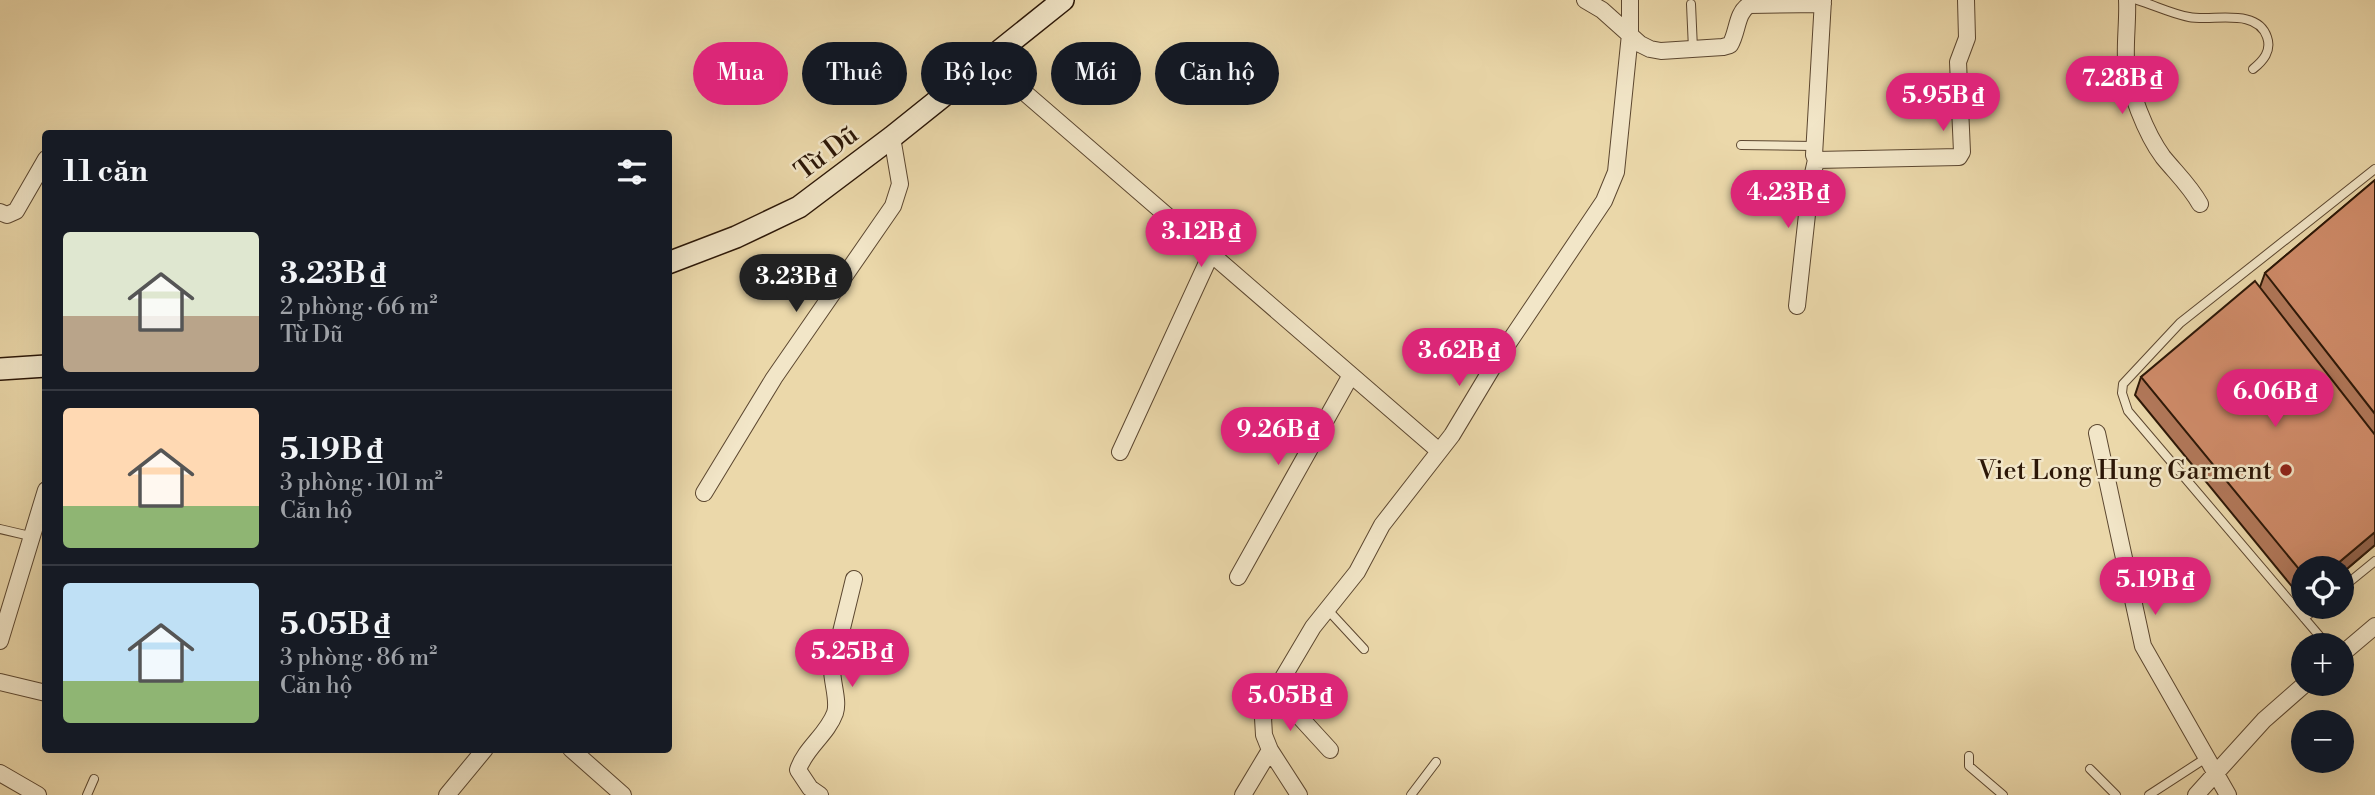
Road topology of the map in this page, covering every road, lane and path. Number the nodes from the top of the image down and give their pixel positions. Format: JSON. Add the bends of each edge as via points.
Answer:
{"nodes":[{"id":1,"x":1063,"y":0,"type":"edge"},
{"id":2,"x":1586,"y":0,"type":"edge"},
{"id":3,"x":1630,"y":0,"type":"edge"},
{"id":4,"x":1966,"y":0,"type":"edge"},
{"id":5,"x":2127,"y":0,"type":"edge"},
{"id":6,"x":2137,"y":0,"type":"edge"},
{"id":7,"x":1823,"y":2,"type":"edge"},
{"id":8,"x":1691,"y":4,"type":"dead end"},
{"id":9,"x":1630,"y":34,"type":"junction"},
{"id":10,"x":1010,"y":42,"type":"edge"},
{"id":11,"x":1693,"y":49,"type":"junction"},
{"id":12,"x":2253,"y":69,"type":"dead end"},
{"id":13,"x":1037,"y":103,"type":"edge"},
{"id":14,"x":931,"y":105,"type":"edge"},
{"id":15,"x":892,"y":137,"type":"junction"},
{"id":16,"x":1741,"y":145,"type":"dead end"},
{"id":17,"x":1815,"y":153,"type":"junction"},
{"id":18,"x":42,"y":166,"type":"edge"},
{"id":19,"x":2375,"y":169,"type":"edge"},
{"id":20,"x":2200,"y":204,"type":"dead end"},
{"id":21,"x":0,"y":212,"type":"edge"},
{"id":22,"x":1211,"y":254,"type":"junction"},
{"id":23,"x":672,"y":261,"type":"edge"},
{"id":24,"x":2238,"y":277,"type":"junction"},
{"id":25,"x":2247,"y":288,"type":"edge"},
{"id":26,"x":1797,"y":306,"type":"dead end"},
{"id":27,"x":42,"y":366,"type":"edge"},
{"id":28,"x":0,"y":369,"type":"edge"},
{"id":29,"x":1351,"y":375,"type":"junction"},
{"id":30,"x":2097,"y":433,"type":"dead end"},
{"id":31,"x":1439,"y":451,"type":"junction"},
{"id":32,"x":1120,"y":453,"type":"dead end"},
{"id":33,"x":704,"y":493,"type":"dead end"},
{"id":34,"x":42,"y":502,"type":"edge"},
{"id":35,"x":0,"y":529,"type":"edge"},
{"id":36,"x":30,"y":536,"type":"junction"},
{"id":37,"x":2375,"y":561,"type":"edge"},
{"id":38,"x":1238,"y":577,"type":"dead end"},
{"id":39,"x":2354,"y":578,"type":"edge"},
{"id":40,"x":854,"y":579,"type":"dead end"},
{"id":41,"x":2291,"y":603,"type":"edge"},
{"id":42,"x":1327,"y":610,"type":"junction"},
{"id":43,"x":2305,"y":619,"type":"edge"},
{"id":44,"x":2375,"y":626,"type":"edge"},
{"id":45,"x":2317,"y":633,"type":"edge"},
{"id":46,"x":0,"y":641,"type":"edge"},
{"id":47,"x":2354,"y":644,"type":"edge"},
{"id":48,"x":1364,"y":649,"type":"dead end"},
{"id":49,"x":0,"y":682,"type":"edge"},
{"id":50,"x":1276,"y":691,"type":"junction"},
{"id":51,"x":42,"y":692,"type":"edge"},
{"id":52,"x":2291,"y":696,"type":"edge"},
{"id":53,"x":1330,"y":750,"type":"dead end"},
{"id":54,"x":482,"y":753,"type":"edge"},
{"id":55,"x":575,"y":753,"type":"edge"},
{"id":56,"x":1969,"y":755,"type":"dead end"},
{"id":57,"x":1266,"y":758,"type":"junction"},
{"id":58,"x":2206,"y":758,"type":"junction"},
{"id":59,"x":1436,"y":762,"type":"dead end"},
{"id":60,"x":2090,"y":769,"type":"dead end"},
{"id":61,"x":0,"y":773,"type":"edge"},
{"id":62,"x":94,"y":779,"type":"dead end"},
{"id":63,"x":2212,"y":789,"type":"edge"},
{"id":64,"x":38,"y":795,"type":"edge"},
{"id":65,"x":87,"y":795,"type":"edge"},
{"id":66,"x":447,"y":795,"type":"edge"},
{"id":67,"x":622,"y":795,"type":"edge"},
{"id":68,"x":820,"y":795,"type":"edge"},
{"id":69,"x":1243,"y":795,"type":"edge"},
{"id":70,"x":1298,"y":795,"type":"edge"},
{"id":71,"x":1411,"y":795,"type":"edge"},
{"id":72,"x":2003,"y":795,"type":"edge"},
{"id":73,"x":2116,"y":795,"type":"edge"},
{"id":74,"x":2149,"y":795,"type":"edge"}],
"edges":[{"from":1,"to":10,"type":"main road","name":"Từ Dũ"},
{"from":2,"to":9,"type":"street"},
{"from":3,"to":9,"type":"street"},
{"from":4,"to":17,"type":"street","via":[[1967,38],[1958,62],[1959,156]]},
{"from":5,"to":20,"type":"street","via":[[2126,60],[2143,120],[2162,156]]},
{"from":6,"to":12,"type":"lane","via":[[2190,18],[2257,23],[2270,44]]},
{"from":7,"to":11,"type":"street","via":[[1749,5],[1741,13],[1730,45]]},
{"from":7,"to":17,"type":"street"},
{"from":8,"to":11,"type":"lane"},
{"from":9,"to":11,"type":"street","via":[[1650,49]]},
{"from":9,"to":31,"type":"street","via":[[1613,184]]},
{"from":13,"to":22,"type":"street"},
{"from":14,"to":15,"type":"main road","name":"Từ Dũ"},
{"from":15,"to":23,"type":"main road","name":"Từ Dũ","via":[[799,207]]},
{"from":15,"to":33,"type":"street","via":[[900,177],[893,206],[774,378]]},
{"from":16,"to":17,"type":"lane"},
{"from":17,"to":26,"type":"street"},
{"from":18,"to":21,"type":"street","via":[[16,211]]},
{"from":19,"to":24,"type":"lane"},
{"from":22,"to":29,"type":"street"},
{"from":22,"to":32,"type":"street"},
{"from":24,"to":25,"type":"lane"},
{"from":24,"to":41,"type":"lane","via":[[2180,323],[2123,384],[2122,393],[2128,411]]},
{"from":27,"to":28,"type":"main road"},
{"from":29,"to":31,"type":"street"},
{"from":29,"to":38,"type":"street"},
{"from":30,"to":58,"type":"street","via":[[2143,646]]},
{"from":31,"to":42,"type":"street","via":[[1382,525],[1364,561]]},
{"from":34,"to":36,"type":"street"},
{"from":35,"to":36,"type":"lane"},
{"from":36,"to":46,"type":"street"},
{"from":37,"to":39,"type":"lane"},
{"from":40,"to":68,"type":"street","via":[[832,669],[834,716],[798,770]]},
{"from":42,"to":48,"type":"lane"},
{"from":42,"to":50,"type":"street","via":[[1312,627]]},
{"from":43,"to":45,"type":"lane"},
{"from":44,"to":47,"type":"street"},
{"from":49,"to":51,"type":"street"},
{"from":50,"to":53,"type":"street"},
{"from":50,"to":57,"type":"street","via":[[1263,718]]},
{"from":52,"to":63,"type":"street","via":[[2264,720]]},
{"from":54,"to":66,"type":"street"},
{"from":55,"to":67,"type":"street"},
{"from":56,"to":72,"type":"lane","via":[[1969,766]]},
{"from":57,"to":69,"type":"street"},
{"from":57,"to":70,"type":"street"},
{"from":58,"to":63,"type":"street"},
{"from":58,"to":74,"type":"lane"},
{"from":59,"to":71,"type":"lane"},
{"from":60,"to":73,"type":"lane"},
{"from":61,"to":64,"type":"street"},
{"from":62,"to":65,"type":"lane"}]}
